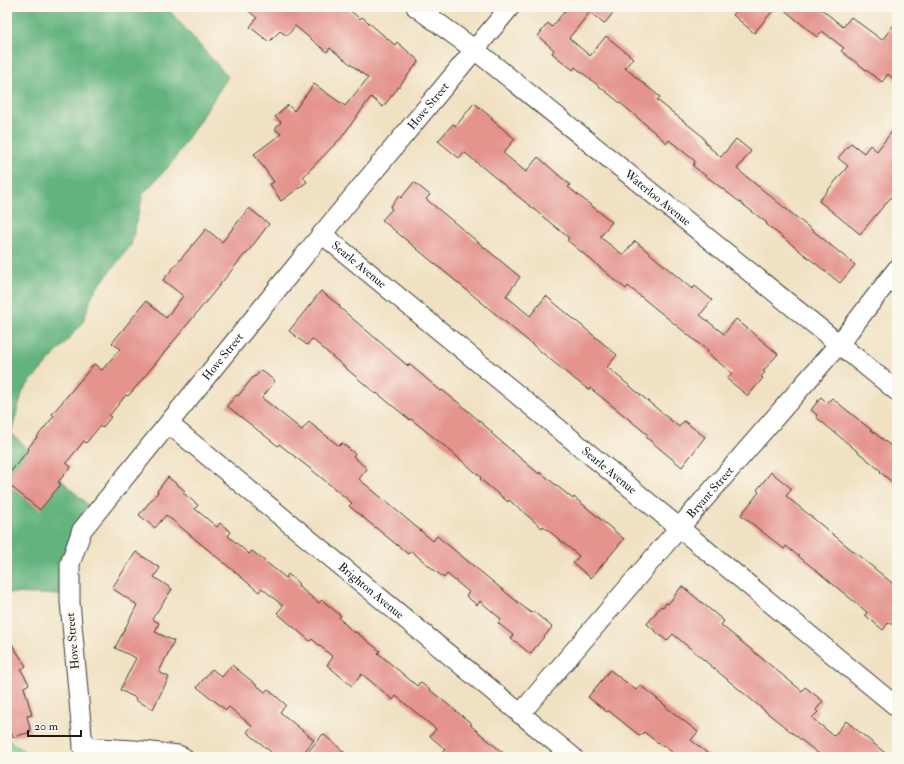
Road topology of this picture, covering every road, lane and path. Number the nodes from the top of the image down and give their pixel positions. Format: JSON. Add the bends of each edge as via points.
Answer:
{"nodes":[{"id":1,"x":416,"y":7,"type":"edge"},
{"id":2,"x":510,"y":7,"type":"edge"},
{"id":3,"x":475,"y":50,"type":"junction"},
{"id":4,"x":322,"y":234,"type":"junction"},
{"id":5,"x":897,"y":269,"type":"edge"},
{"id":6,"x":839,"y":344,"type":"junction"},
{"id":7,"x":897,"y":391,"type":"edge"},
{"id":8,"x":169,"y":424,"type":"junction"},
{"id":9,"x":679,"y":528,"type":"junction"},
{"id":10,"x":897,"y":707,"type":"edge"},
{"id":11,"x":520,"y":714,"type":"junction"},
{"id":12,"x":84,"y":752,"type":"edge"},
{"id":13,"x":182,"y":757,"type":"edge"},
{"id":14,"x":573,"y":757,"type":"edge"}],
"edges":[{"from":1,"to":3,"type":"street","name":"Waterloo Avenue"},
{"from":2,"to":3,"type":"street","name":"Hove Street"},
{"from":3,"to":4,"type":"street","name":"Hove Street"},
{"from":3,"to":6,"type":"street","name":"Waterloo Avenue"},
{"from":4,"to":8,"type":"street","name":"Hove Street"},
{"from":4,"to":9,"type":"street","name":"Searle Avenue"},
{"from":5,"to":6,"type":"street","name":"Bryant Street"},
{"from":6,"to":7,"type":"street","name":"Waterloo Avenue"},
{"from":6,"to":9,"type":"street","name":"Bryant Street"},
{"from":8,"to":11,"type":"street","name":"Brighton Avenue"},
{"from":8,"to":12,"type":"street","name":"Hove Street","via":[[82,530],[70,564],[70,602]]},
{"from":9,"to":10,"type":"street","name":"Searle Avenue"},
{"from":9,"to":11,"type":"street","name":"Bryant Street"},
{"from":11,"to":14,"type":"street","name":"Brighton Avenue"},
{"from":12,"to":13,"type":"street","via":[[134,750]]}]}
